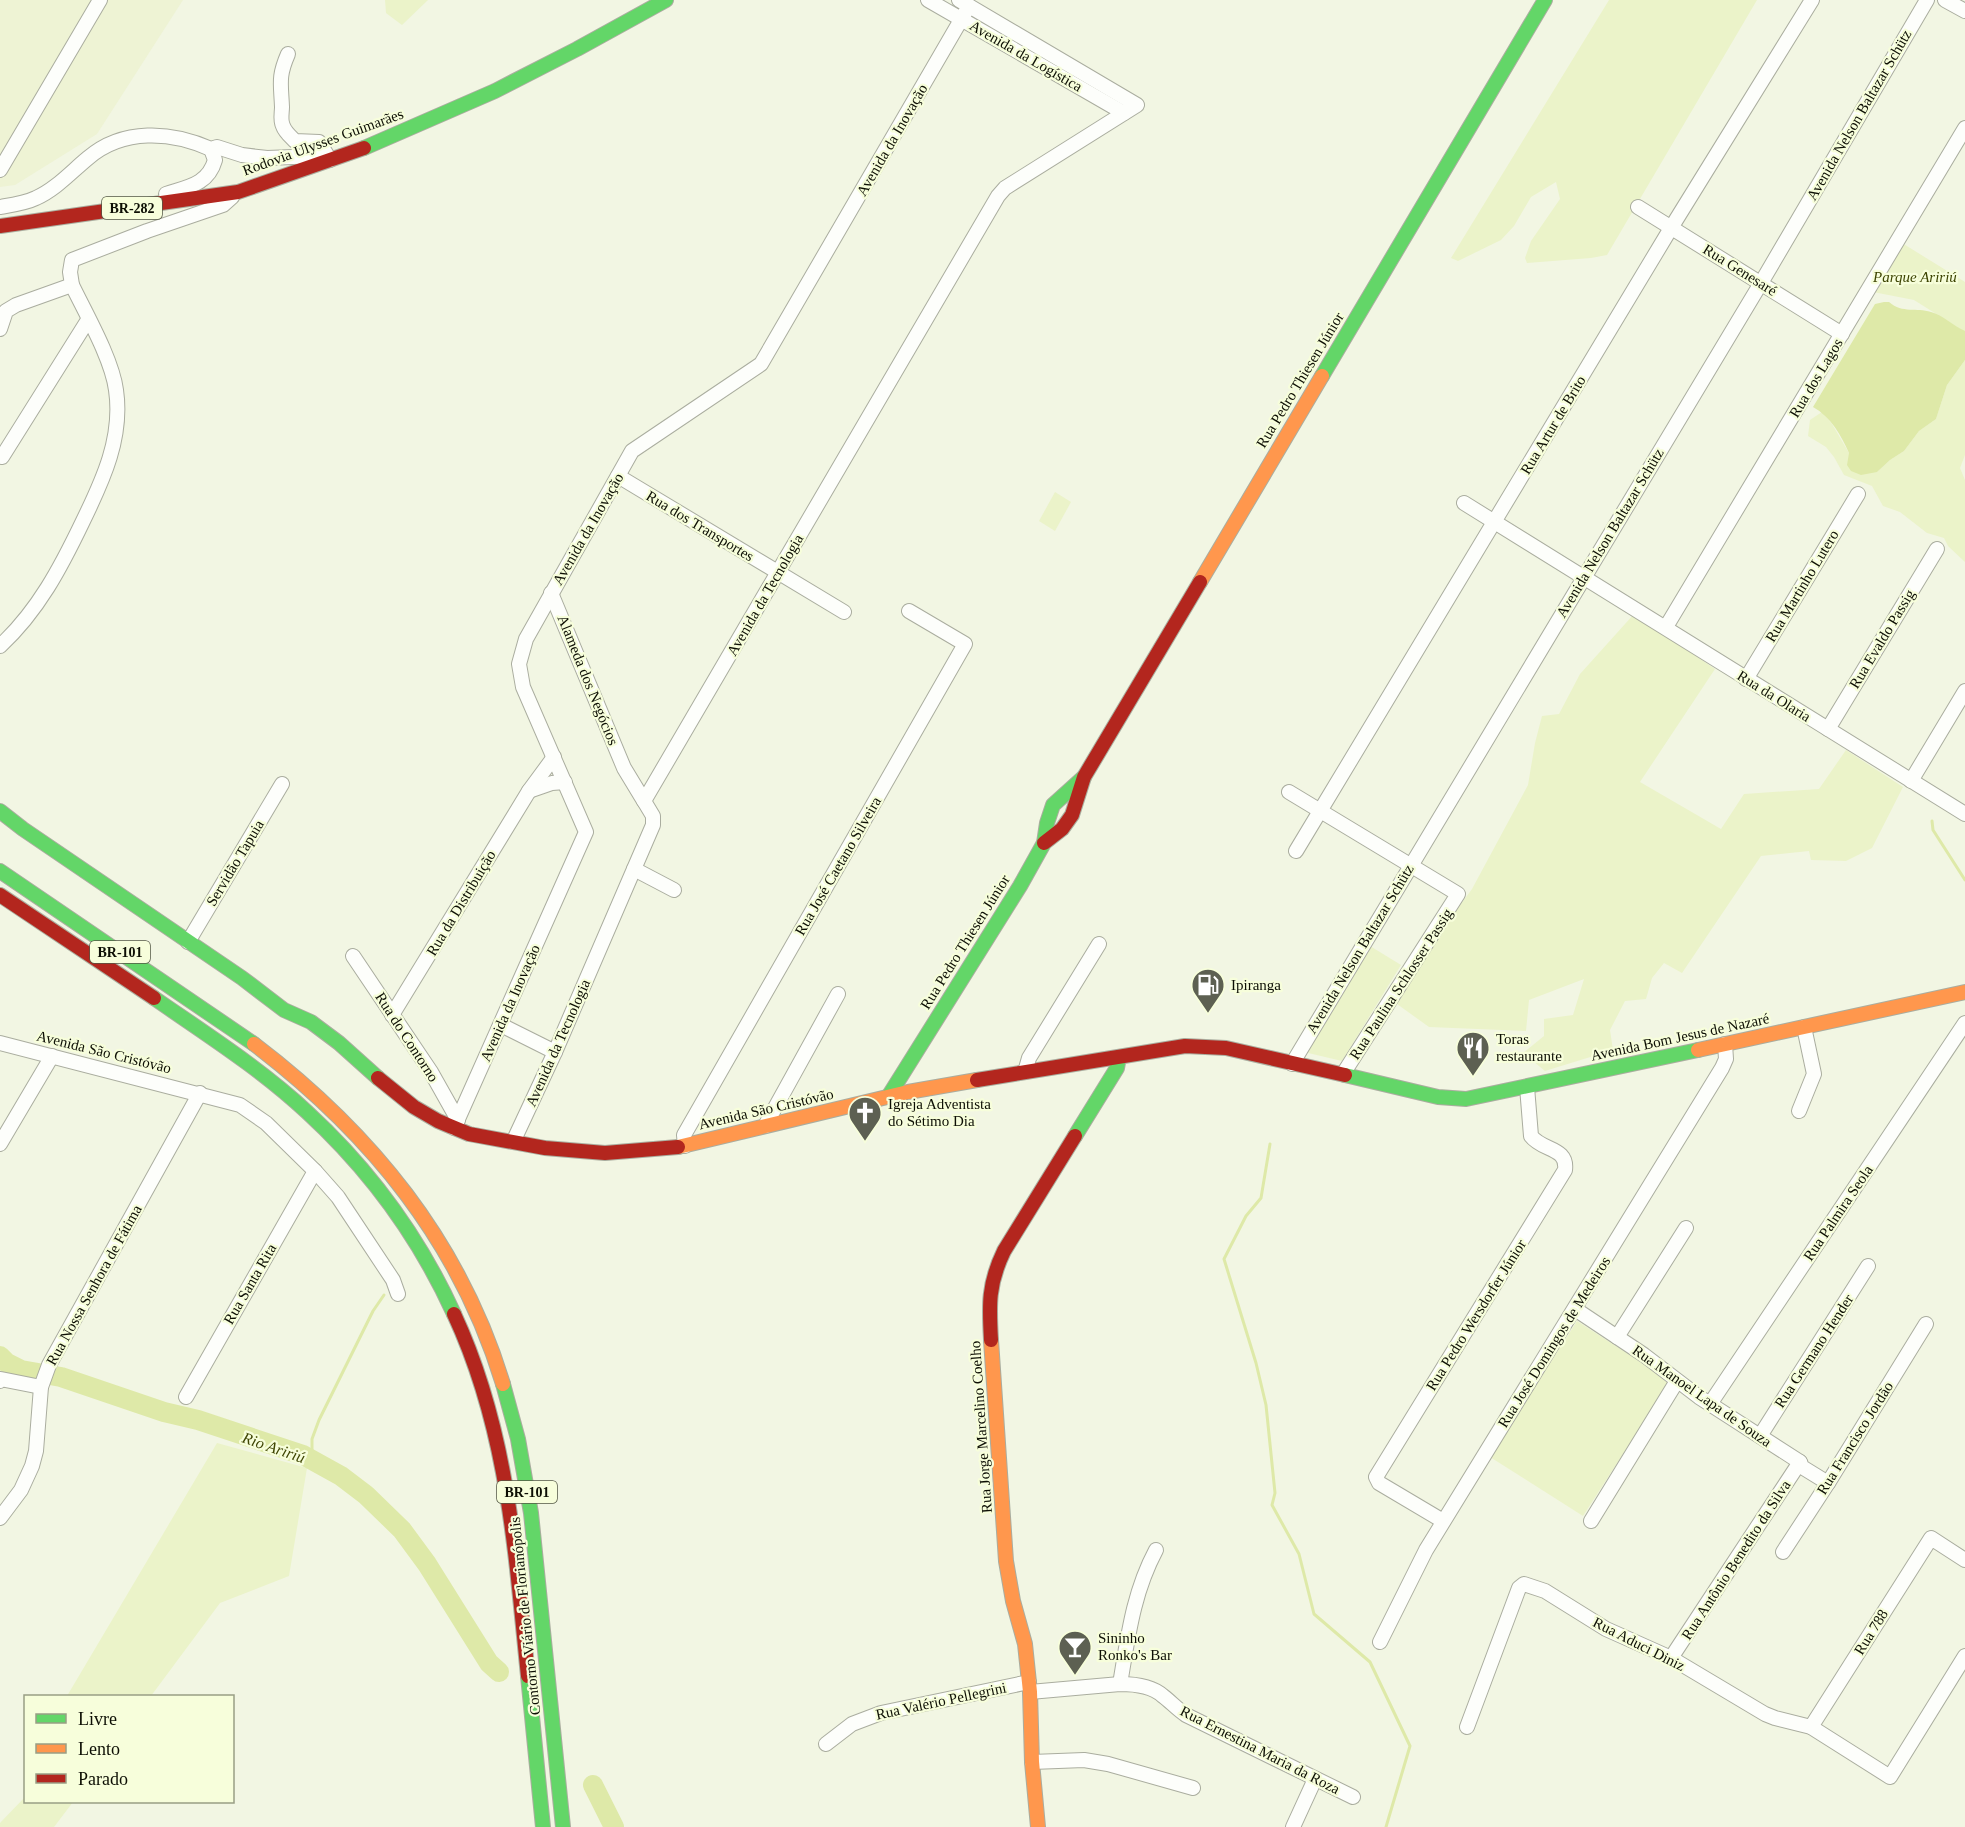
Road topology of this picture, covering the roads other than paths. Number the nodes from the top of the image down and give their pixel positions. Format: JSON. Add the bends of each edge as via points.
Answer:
{"nodes":[{"id":1,"x":100,"y":0,"type":"edge"},
{"id":2,"x":666,"y":0,"type":"edge"},
{"id":3,"x":928,"y":0,"type":"edge"},
{"id":4,"x":1545,"y":0,"type":"edge"},
{"id":5,"x":1812,"y":0,"type":"edge"},
{"id":6,"x":1927,"y":0,"type":"edge"},
{"id":7,"x":1945,"y":0,"type":"edge"},
{"id":8,"x":964,"y":3,"type":"edge"},
{"id":9,"x":1965,"y":11,"type":"edge"},
{"id":10,"x":961,"y":19,"type":"junction"},
{"id":11,"x":288,"y":54,"type":"dead end"},
{"id":12,"x":1137,"y":105,"type":"joint"},
{"id":13,"x":1124,"y":113,"type":"junction"},
{"id":14,"x":1965,"y":128,"type":"edge"},
{"id":15,"x":211,"y":149,"type":"junction"},
{"id":16,"x":330,"y":160,"type":"junction"},
{"id":17,"x":0,"y":170,"type":"edge"},
{"id":18,"x":238,"y":192,"type":"junction"},
{"id":19,"x":148,"y":206,"type":"junction"},
{"id":20,"x":0,"y":207,"type":"edge"},
{"id":21,"x":1638,"y":207,"type":"dead end"},
{"id":22,"x":26,"y":222,"type":"junction"},
{"id":23,"x":0,"y":225,"type":"edge"},
{"id":24,"x":1671,"y":228,"type":"junction"},
{"id":25,"x":0,"y":237,"type":"edge"},
{"id":26,"x":1761,"y":283,"type":"junction"},
{"id":27,"x":72,"y":285,"type":"junction"},
{"id":28,"x":88,"y":320,"type":"junction"},
{"id":29,"x":0,"y":329,"type":"edge"},
{"id":30,"x":1842,"y":334,"type":"junction"},
{"id":31,"x":2,"y":457,"type":"dead end"},
{"id":32,"x":618,"y":476,"type":"junction"},
{"id":33,"x":1858,"y":494,"type":"dead end"},
{"id":34,"x":1464,"y":503,"type":"dead end"},
{"id":35,"x":1494,"y":522,"type":"junction"},
{"id":36,"x":1937,"y":549,"type":"dead end"},
{"id":37,"x":778,"y":572,"type":"junction"},
{"id":38,"x":1584,"y":577,"type":"junction"},
{"id":39,"x":551,"y":593,"type":"junction"},
{"id":40,"x":909,"y":611,"type":"dead end"},
{"id":41,"x":844,"y":612,"type":"dead end"},
{"id":42,"x":1666,"y":627,"type":"junction"},
{"id":43,"x":0,"y":646,"type":"edge"},
{"id":44,"x":1746,"y":679,"type":"junction"},
{"id":45,"x":1965,"y":690,"type":"edge"},
{"id":46,"x":1828,"y":729,"type":"junction"},
{"id":47,"x":554,"y":757,"type":"junction"},
{"id":48,"x":628,"y":772,"type":"junction"},
{"id":49,"x":659,"y":775,"type":"junction"},
{"id":50,"x":1084,"y":777,"type":"junction"},
{"id":51,"x":1911,"y":781,"type":"junction"},
{"id":52,"x":565,"y":782,"type":"junction"},
{"id":53,"x":282,"y":784,"type":"dead end"},
{"id":54,"x":529,"y":792,"type":"junction"},
{"id":55,"x":1289,"y":792,"type":"dead end"},
{"id":56,"x":1062,"y":795,"type":"junction"},
{"id":57,"x":647,"y":796,"type":"junction"},
{"id":58,"x":1077,"y":806,"type":"junction"},
{"id":59,"x":0,"y":811,"type":"edge"},
{"id":60,"x":1320,"y":811,"type":"junction"},
{"id":61,"x":1965,"y":814,"type":"edge"},
{"id":62,"x":1047,"y":823,"type":"junction"},
{"id":63,"x":1062,"y":830,"type":"junction"},
{"id":64,"x":1044,"y":843,"type":"junction"},
{"id":65,"x":1296,"y":851,"type":"dead end"},
{"id":66,"x":0,"y":856,"type":"edge"},
{"id":67,"x":1410,"y":865,"type":"junction"},
{"id":68,"x":634,"y":869,"type":"junction"},
{"id":69,"x":0,"y":871,"type":"edge"},
{"id":70,"x":674,"y":890,"type":"dead end"},
{"id":71,"x":0,"y":895,"type":"edge"},
{"id":72,"x":62,"y":913,"type":"junction"},
{"id":73,"x":188,"y":942,"type":"junction"},
{"id":74,"x":1099,"y":944,"type":"dead end"},
{"id":75,"x":353,"y":956,"type":"dead end"},
{"id":76,"x":1965,"y":992,"type":"edge"},
{"id":77,"x":837,"y":994,"type":"dead end"},
{"id":78,"x":393,"y":1014,"type":"junction"},
{"id":79,"x":1965,"y":1023,"type":"edge"},
{"id":80,"x":501,"y":1025,"type":"junction"},
{"id":81,"x":1804,"y":1027,"type":"junction"},
{"id":82,"x":0,"y":1043,"type":"edge"},
{"id":83,"x":1725,"y":1044,"type":"junction"},
{"id":84,"x":555,"y":1052,"type":"junction"},
{"id":85,"x":52,"y":1056,"type":"junction"},
{"id":86,"x":1119,"y":1057,"type":"junction"},
{"id":87,"x":1292,"y":1064,"type":"junction"},
{"id":88,"x":1025,"y":1072,"type":"junction"},
{"id":89,"x":922,"y":1073,"type":"junction"},
{"id":90,"x":1343,"y":1074,"type":"junction"},
{"id":91,"x":1527,"y":1087,"type":"junction"},
{"id":92,"x":200,"y":1093,"type":"junction"},
{"id":93,"x":888,"y":1097,"type":"junction"},
{"id":94,"x":1799,"y":1111,"type":"dead end"},
{"id":95,"x":456,"y":1124,"type":"junction"},
{"id":96,"x":765,"y":1126,"type":"junction"},
{"id":97,"x":513,"y":1142,"type":"junction"},
{"id":98,"x":0,"y":1144,"type":"edge"},
{"id":99,"x":685,"y":1146,"type":"junction"},
{"id":100,"x":315,"y":1171,"type":"junction"},
{"id":101,"x":1686,"y":1228,"type":"dead end"},
{"id":102,"x":1868,"y":1266,"type":"dead end"},
{"id":103,"x":398,"y":1294,"type":"dead end"},
{"id":104,"x":1575,"y":1310,"type":"junction"},
{"id":105,"x":1926,"y":1324,"type":"dead end"},
{"id":106,"x":1617,"y":1337,"type":"junction"},
{"id":107,"x":0,"y":1381,"type":"edge"},
{"id":108,"x":1677,"y":1381,"type":"junction"},
{"id":109,"x":42,"y":1384,"type":"junction"},
{"id":110,"x":186,"y":1397,"type":"dead end"},
{"id":111,"x":1710,"y":1404,"type":"junction"},
{"id":112,"x":1760,"y":1436,"type":"junction"},
{"id":113,"x":1800,"y":1462,"type":"junction"},
{"id":114,"x":1828,"y":1483,"type":"junction"},
{"id":115,"x":0,"y":1518,"type":"edge"},
{"id":116,"x":1443,"y":1521,"type":"junction"},
{"id":117,"x":1591,"y":1521,"type":"dead end"},
{"id":118,"x":1156,"y":1550,"type":"dead end"},
{"id":119,"x":1783,"y":1552,"type":"dead end"},
{"id":120,"x":1965,"y":1560,"type":"edge"},
{"id":121,"x":1380,"y":1642,"type":"dead end"},
{"id":122,"x":1965,"y":1656,"type":"edge"},
{"id":123,"x":1671,"y":1658,"type":"junction"},
{"id":124,"x":1120,"y":1684,"type":"junction"},
{"id":125,"x":1029,"y":1687,"type":"junction"},
{"id":126,"x":1467,"y":1727,"type":"dead end"},
{"id":127,"x":1811,"y":1727,"type":"junction"},
{"id":128,"x":826,"y":1744,"type":"dead end"},
{"id":129,"x":1032,"y":1762,"type":"junction"},
{"id":130,"x":1315,"y":1779,"type":"junction"},
{"id":131,"x":1193,"y":1788,"type":"dead end"},
{"id":132,"x":1353,"y":1797,"type":"dead end"},
{"id":133,"x":543,"y":1827,"type":"edge"},
{"id":134,"x":563,"y":1827,"type":"edge"},
{"id":135,"x":1038,"y":1827,"type":"edge"},
{"id":136,"x":1293,"y":1827,"type":"edge"}],
"edges":[{"from":1,"to":17,"type":"street"},
{"from":2,"to":16,"type":"main road","name":"Rodovia Ulysses Guimarães","number":"BR-282","via":[[495,91]]},
{"from":3,"to":10,"type":"street","name":"Avenida da Logística"},
{"from":4,"to":50,"type":"main road","name":"Rua Pedro Thiesen Júnior"},
{"from":5,"to":24,"type":"street","name":"Rua Artur de Brito"},
{"from":6,"to":26,"type":"street","name":"Avenida Nelson Baltazar Schütz"},
{"from":7,"to":9,"type":"street"},
{"from":8,"to":10,"type":"street","name":"Avenida da Inovação"},
{"from":8,"to":12,"type":"street","name":"Avenida da Logística"},
{"from":10,"to":13,"type":"street","name":"Avenida da Logística"},
{"from":10,"to":32,"type":"street","name":"Avenida da Inovação","via":[[761,364],[632,451]]},
{"from":11,"to":16,"type":"street","via":[[280,81],[281,123],[295,141],[319,142]]},
{"from":12,"to":13,"type":"street","name":"Avenida da Tecnologia"},
{"from":13,"to":37,"type":"street","name":"Avenida da Tecnologia","via":[[1005,188]]},
{"from":14,"to":30,"type":"street","name":"Rua dos Lagos"},
{"from":15,"to":16,"type":"street","via":[[218,147],[267,158],[318,155]]},
{"from":15,"to":19,"type":"street","via":[[215,160],[206,178],[156,197]]},
{"from":15,"to":20,"type":"street","via":[[183,138],[129,137],[89,156],[62,182],[36,199]]},
{"from":16,"to":18,"type":"main road","name":"Rodovia Ulysses Guimarães","number":"BR-282"},
{"from":18,"to":19,"type":"main road","name":"Rodovia Ulysses Guimarães","number":"BR-282"},
{"from":18,"to":27,"type":"street","via":[[223,205],[77,257],[70,265]]},
{"from":19,"to":22,"type":"main road","name":"Rodovia Ulysses Guimarães","number":"BR-282"},
{"from":21,"to":24,"type":"street","name":"Rua Genesaré"},
{"from":22,"to":23,"type":"main road","name":"Rodovia Ulysses Guimarães","number":"BR-282"},
{"from":22,"to":25,"type":"main road"},
{"from":24,"to":26,"type":"street","name":"Rua Genesaré"},
{"from":24,"to":35,"type":"street","name":"Rua Artur de Brito"},
{"from":26,"to":30,"type":"street","name":"Rua Genesaré"},
{"from":26,"to":38,"type":"street","name":"Avenida Nelson Baltazar Schütz"},
{"from":27,"to":28,"type":"street"},
{"from":27,"to":29,"type":"street","via":[[6,311]]},
{"from":28,"to":31,"type":"street"},
{"from":28,"to":43,"type":"street","via":[[116,390],[117,420],[110,460],[55,578],[28,617]]},
{"from":30,"to":42,"type":"street","name":"Rua dos Lagos"},
{"from":32,"to":37,"type":"street","name":"Rua dos Transportes"},
{"from":32,"to":39,"type":"street","name":"Avenida da Inovação"},
{"from":33,"to":44,"type":"street","name":"Rua Martinho Lutero"},
{"from":34,"to":35,"type":"street","name":"Rua da Olaria"},
{"from":35,"to":38,"type":"street","name":"Rua da Olaria"},
{"from":35,"to":60,"type":"street","name":"Rua Artur de Brito"},
{"from":36,"to":46,"type":"street","name":"Rua Evaldo Passig"},
{"from":37,"to":41,"type":"street","name":"Rua dos Transportes"},
{"from":37,"to":49,"type":"street","name":"Avenida da Tecnologia"},
{"from":38,"to":42,"type":"street","name":"Rua da Olaria"},
{"from":38,"to":67,"type":"street","name":"Avenida Nelson Baltazar Schütz"},
{"from":39,"to":47,"type":"street","name":"Avenida da Inovação","via":[[526,639],[519,664],[523,687]]},
{"from":39,"to":48,"type":"street","name":"Alameda dos Negócios"},
{"from":40,"to":99,"type":"street","name":"Rua José Caetano Silveira","via":[[965,644],[684,1135]]},
{"from":42,"to":44,"type":"street","name":"Rua da Olaria"},
{"from":44,"to":46,"type":"street","name":"Rua da Olaria"},
{"from":45,"to":51,"type":"street"},
{"from":46,"to":51,"type":"street","name":"Rua da Olaria"},
{"from":47,"to":52,"type":"street","name":"Avenida da Inovação"},
{"from":47,"to":54,"type":"street","name":"Rua da Distribuição"},
{"from":48,"to":49,"type":"street","via":[[641,778]]},
{"from":48,"to":57,"type":"street","name":"Alameda dos Negócios"},
{"from":49,"to":57,"type":"street","name":"Avenida da Tecnologia"},
{"from":50,"to":56,"type":"main road","name":"Rua Pedro Thiesen Júnior"},
{"from":50,"to":58,"type":"main road","name":"Rua Pedro Thiesen Júnior"},
{"from":51,"to":61,"type":"street","name":"Rua da Olaria"},
{"from":52,"to":54,"type":"street"},
{"from":52,"to":80,"type":"street","name":"Avenida da Inovação","via":[[586,835]]},
{"from":53,"to":73,"type":"street","name":"Servidão Tapuia"},
{"from":54,"to":78,"type":"street","name":"Rua da Distribuição"},
{"from":55,"to":60,"type":"street"},
{"from":56,"to":58,"type":"main road","via":[[1074,800]]},
{"from":56,"to":62,"type":"main road","name":"Rua Pedro Thiesen Júnior","via":[[1053,805]]},
{"from":57,"to":68,"type":"street","name":"Avenida da Tecnologia","via":[[654,820]]},
{"from":58,"to":63,"type":"main road","name":"Rua Pedro Thiesen Júnior"},
{"from":59,"to":73,"type":"main road","name":"Avenida São Cristóvão"},
{"from":60,"to":65,"type":"street","name":"Rua Artur de Brito"},
{"from":60,"to":67,"type":"street"},
{"from":62,"to":63,"type":"main road"},
{"from":62,"to":64,"type":"main road","name":"Rua Pedro Thiesen Júnior"},
{"from":63,"to":64,"type":"main road","name":"Rua Pedro Thiesen Júnior"},
{"from":64,"to":89,"type":"main road","name":"Rua Pedro Thiesen Júnior"},
{"from":66,"to":72,"type":"main road"},
{"from":67,"to":87,"type":"street","name":"Avenida Nelson Baltazar Schütz"},
{"from":67,"to":90,"type":"street","name":"Rua Paulina Schlosser Passig","via":[[1458,894]]},
{"from":68,"to":70,"type":"street"},
{"from":68,"to":84,"type":"street","name":"Avenida da Tecnologia"},
{"from":69,"to":72,"type":"main road","name":"Contorno Viário de Florianópolis","number":"BR-101"},
{"from":71,"to":133,"type":"main road","name":"Contorno Viário de Florianópolis","number":"BR-101","via":[[228,1049],[286,1094],[366,1174],[430,1266],[477,1368],[500,1451],[516,1553]]},
{"from":72,"to":134,"type":"main road","name":"Contorno Viário de Florianópolis","number":"BR-101","via":[[239,1033],[322,1099],[400,1184],[448,1256],[489,1343],[519,1447],[535,1551]]},
{"from":73,"to":95,"type":"main road","name":"Avenida São Cristóvão","via":[[284,1010],[312,1022],[414,1107],[438,1121]]},
{"from":74,"to":88,"type":"street","via":[[1029,1058]]},
{"from":75,"to":78,"type":"street","name":"Rua do Contorno"},
{"from":76,"to":81,"type":"main road","name":"Avenida Bom Jesus de Nazaré"},
{"from":77,"to":96,"type":"street"},
{"from":78,"to":95,"type":"street","name":"Rua do Contorno","via":[[431,1072]]},
{"from":79,"to":111,"type":"street","name":"Rua Palmira Seola"},
{"from":80,"to":84,"type":"street"},
{"from":80,"to":95,"type":"street","name":"Avenida da Inovação"},
{"from":81,"to":83,"type":"main road","name":"Avenida Bom Jesus de Nazaré"},
{"from":81,"to":94,"type":"street","via":[[1814,1074]]},
{"from":82,"to":85,"type":"street","name":"Avenida São Cristóvão"},
{"from":83,"to":91,"type":"main road","name":"Avenida Bom Jesus de Nazaré"},
{"from":83,"to":104,"type":"street","name":"Rua José Domingos de Medeiros","via":[[1722,1068]]},
{"from":84,"to":97,"type":"street","name":"Avenida da Tecnologia"},
{"from":85,"to":92,"type":"street","name":"Avenida São Cristóvão"},
{"from":85,"to":98,"type":"street"},
{"from":86,"to":87,"type":"main road","name":"Avenida Bom Jesus de Nazaré","via":[[1185,1046],[1226,1048]]},
{"from":86,"to":88,"type":"main road","name":"Avenida São Cristóvão"},
{"from":86,"to":125,"type":"main road","name":"Rua Jorge Marcelino Coelho","via":[[1117,1068],[1004,1251],[991,1286],[989,1308],[1006,1561],[1025,1644]]},
{"from":87,"to":90,"type":"main road","name":"Avenida Bom Jesus de Nazaré"},
{"from":88,"to":89,"type":"main road","name":"Avenida São Cristóvão"},
{"from":89,"to":93,"type":"main road","name":"Avenida São Cristóvão"},
{"from":89,"to":93,"type":"main road","name":"Rua Pedro Thiesen Júnior"},
{"from":90,"to":91,"type":"main road","name":"Avenida Bom Jesus de Nazaré","via":[[1438,1097],[1466,1099]]},
{"from":91,"to":116,"type":"street","name":"Rua Pedro Wersdorfer Júnior","via":[[1531,1136],[1535,1142],[1563,1155],[1564,1170],[1376,1477],[1379,1483]]},
{"from":92,"to":100,"type":"street","name":"Avenida São Cristóvão","via":[[252,1112]]},
{"from":92,"to":109,"type":"street","name":"Rua Nossa Senhora de Fátima"},
{"from":93,"to":96,"type":"main road","name":"Avenida São Cristóvão"},
{"from":95,"to":97,"type":"main road","name":"Avenida São Cristóvão","via":[[469,1134]]},
{"from":96,"to":99,"type":"main road","name":"Avenida São Cristóvão"},
{"from":97,"to":99,"type":"main road","name":"Avenida São Cristóvão","via":[[605,1153]]},
{"from":100,"to":103,"type":"street","name":"Avenida São Cristóvão","via":[[345,1207],[393,1280]]},
{"from":100,"to":110,"type":"street","name":"Rua Santa Rita"},
{"from":101,"to":106,"type":"street"},
{"from":102,"to":112,"type":"street","name":"Rua Germano Hender"},
{"from":104,"to":106,"type":"street","name":"Rua Manoel Lapa de Souza"},
{"from":104,"to":116,"type":"street","name":"Rua José Domingos de Medeiros"},
{"from":105,"to":114,"type":"street","name":"Rua Francisco Jordão"},
{"from":106,"to":108,"type":"street","name":"Rua Manoel Lapa de Souza"},
{"from":107,"to":109,"type":"street"},
{"from":108,"to":111,"type":"street","name":"Rua Manoel Lapa de Souza"},
{"from":108,"to":117,"type":"street"},
{"from":109,"to":115,"type":"street","name":"Rua Nossa Senhora de Fátima","via":[[32,1466],[21,1490]]},
{"from":111,"to":112,"type":"street","name":"Rua Manoel Lapa de Souza"},
{"from":112,"to":113,"type":"street","name":"Rua Manoel Lapa de Souza"},
{"from":113,"to":114,"type":"street","name":"Rua Manoel Lapa de Souza"},
{"from":113,"to":123,"type":"street","name":"Rua Antônio Benedito da Silva"},
{"from":114,"to":119,"type":"street","name":"Rua Francisco Jordão"},
{"from":116,"to":121,"type":"street","name":"Rua José Domingos de Medeiros"},
{"from":118,"to":124,"type":"street","via":[[1134,1601]]},
{"from":120,"to":127,"type":"street","name":"Rua 788","via":[[1931,1538]]},
{"from":122,"to":127,"type":"street","name":"Rua Aduci Diniz","via":[[1890,1777]]},
{"from":123,"to":126,"type":"street","name":"Rua Aduci Diniz","via":[[1606,1629],[1545,1591],[1524,1584],[1519,1588]]},
{"from":123,"to":127,"type":"street","name":"Rua Aduci Diniz","via":[[1765,1714]]},
{"from":124,"to":125,"type":"street","name":"Rua Ernestina Maria da Roza"},
{"from":124,"to":130,"type":"street","name":"Rua Ernestina Maria da Roza","via":[[1157,1692],[1186,1715]]},
{"from":125,"to":128,"type":"street","name":"Rua Valério Pellegrini","via":[[881,1713],[852,1724]]},
{"from":125,"to":129,"type":"main road","name":"Rua Jorge Marcelino Coelho"},
{"from":129,"to":131,"type":"street","via":[[1083,1760],[1108,1764]]},
{"from":129,"to":135,"type":"main road","name":"Rua Jorge Marcelino Coelho"},
{"from":130,"to":132,"type":"street","name":"Rua Ernestina Maria da Roza"},
{"from":130,"to":136,"type":"street"}]}
